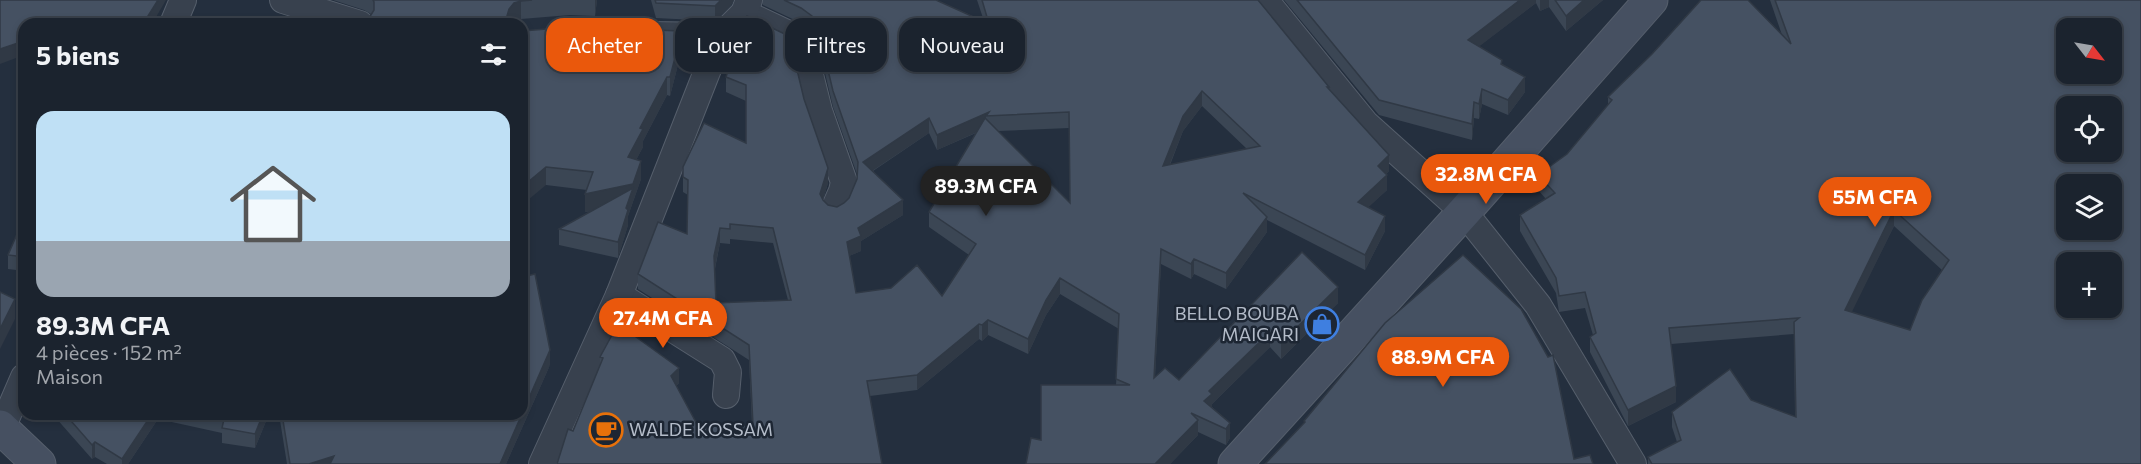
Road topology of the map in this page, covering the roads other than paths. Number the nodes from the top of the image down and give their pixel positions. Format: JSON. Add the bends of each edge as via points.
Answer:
{"nodes":[{"id":1,"x":183,"y":0,"type":"edge"},
{"id":2,"x":283,"y":0,"type":"edge"},
{"id":3,"x":1265,"y":0,"type":"edge"},
{"id":4,"x":1650,"y":0,"type":"edge"},
{"id":5,"x":746,"y":6,"type":"edge"},
{"id":6,"x":175,"y":18,"type":"edge"},
{"id":7,"x":341,"y":18,"type":"edge"},
{"id":8,"x":736,"y":18,"type":"edge"},
{"id":9,"x":707,"y":72,"type":"edge"},
{"id":10,"x":835,"y":207,"type":"edge"},
{"id":11,"x":1464,"y":212,"type":"junction"},
{"id":12,"x":619,"y":296,"type":"junction"},
{"id":13,"x":18,"y":390,"type":"edge"},
{"id":14,"x":726,"y":395,"type":"dead end"},
{"id":15,"x":1,"y":428,"type":"edge"},
{"id":16,"x":39,"y":464,"type":"edge"},
{"id":17,"x":542,"y":464,"type":"edge"},
{"id":18,"x":1235,"y":464,"type":"edge"},
{"id":19,"x":1633,"y":464,"type":"edge"}],
"edges":[{"from":1,"to":6,"type":"street"},
{"from":2,"to":7,"type":"street"},
{"from":3,"to":11,"type":"street","via":[[1366,124]]},
{"from":4,"to":11,"type":"street"},
{"from":5,"to":8,"type":"street"},
{"from":5,"to":10,"type":"street","via":[[802,43],[819,111],[844,182]]},
{"from":9,"to":12,"type":"street"},
{"from":11,"to":18,"type":"street"},
{"from":11,"to":19,"type":"street","via":[[1538,305]]},
{"from":12,"to":14,"type":"street","via":[[722,360],[728,372]]},
{"from":12,"to":17,"type":"street"},
{"from":13,"to":15,"type":"street"},
{"from":15,"to":16,"type":"street"}]}
